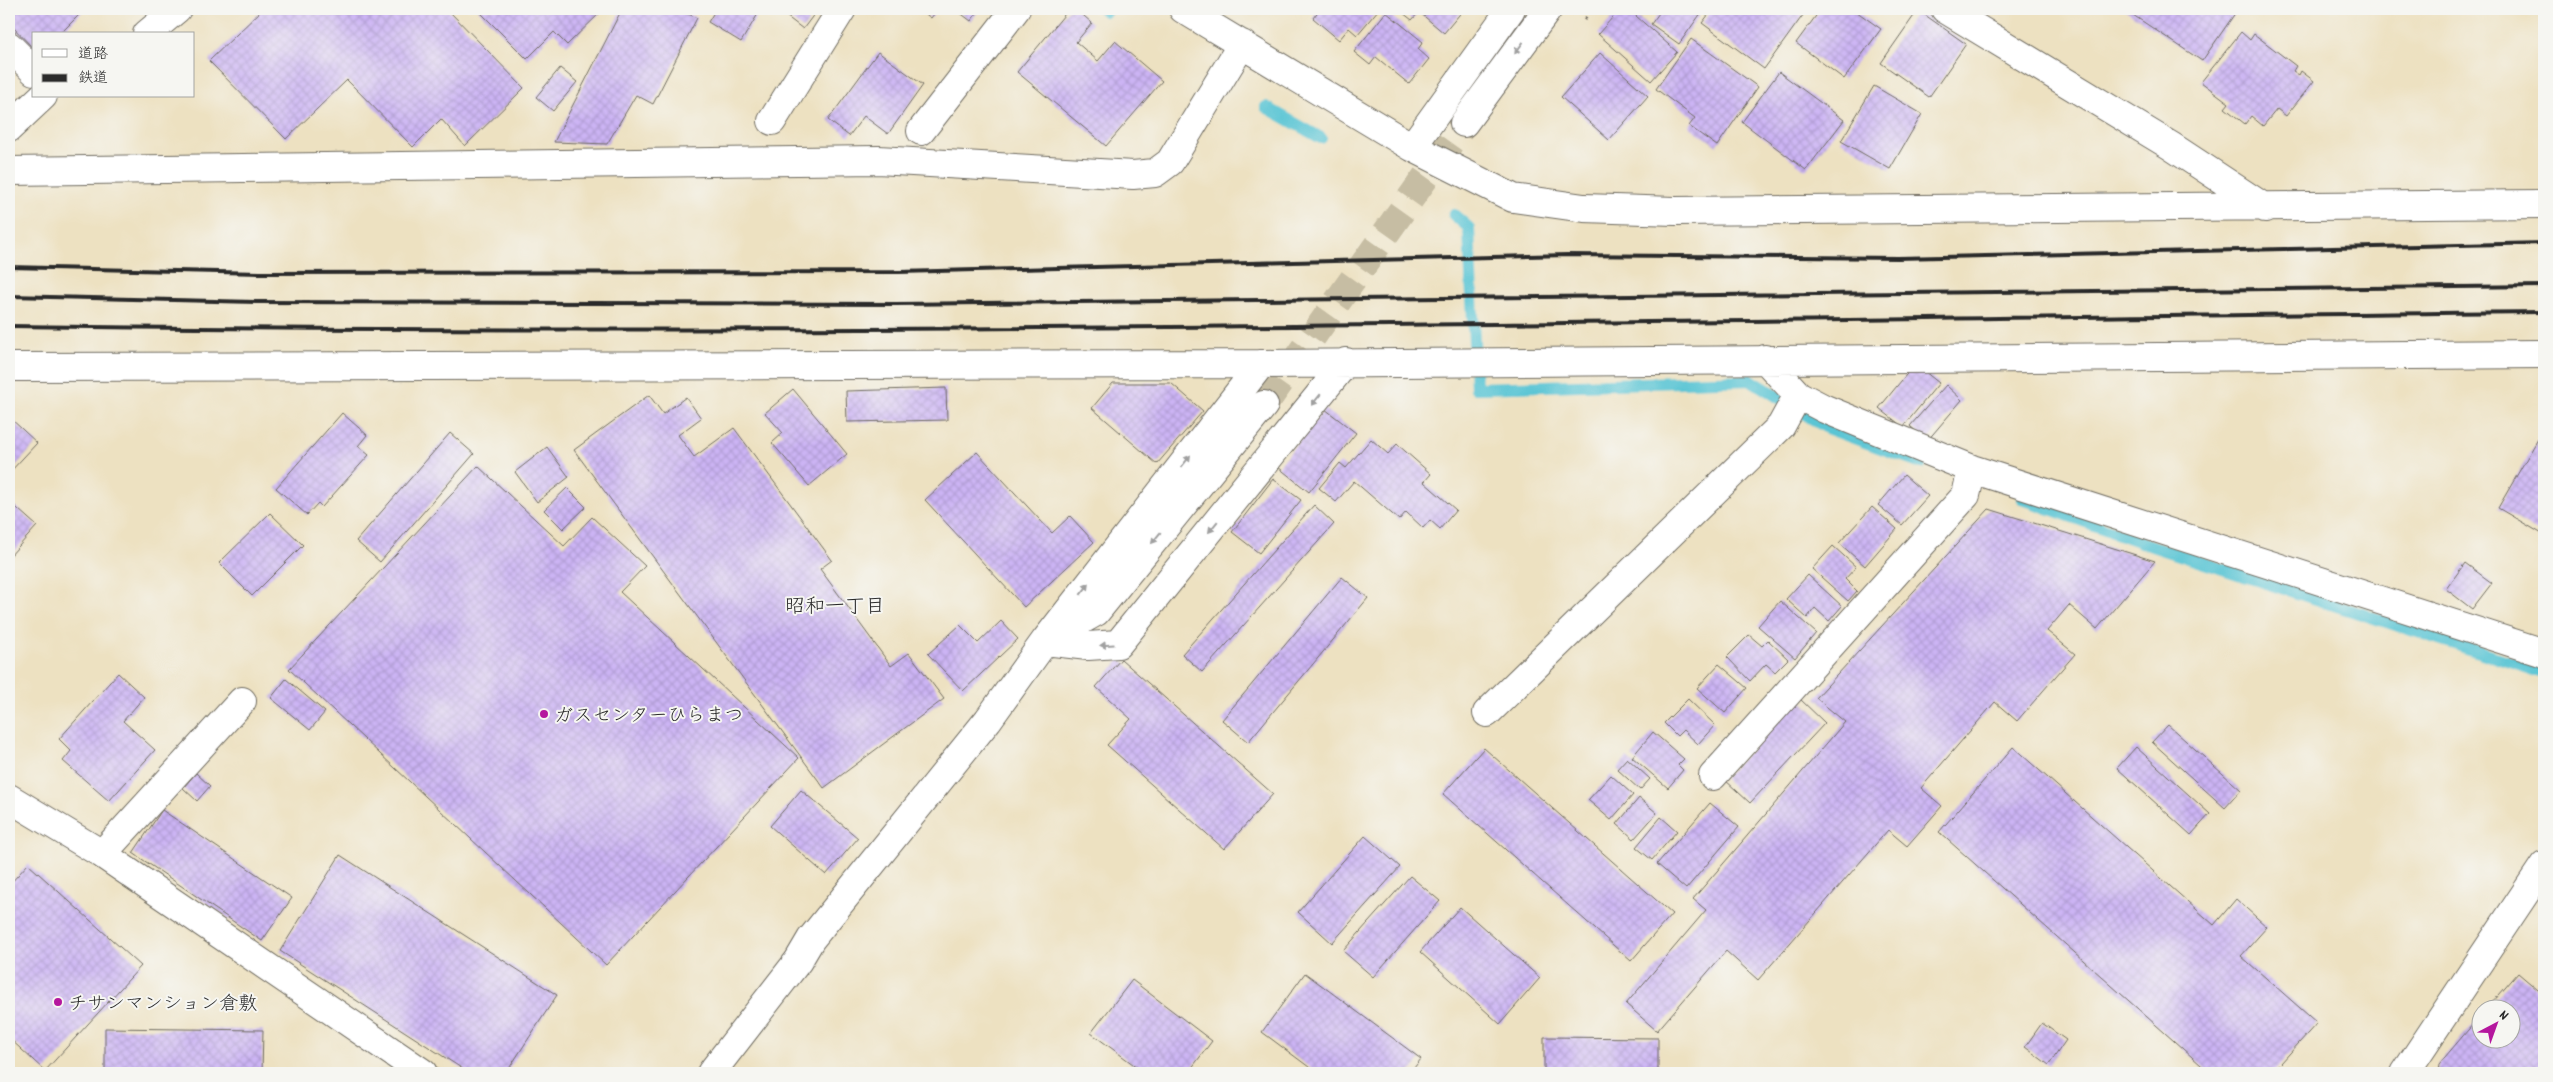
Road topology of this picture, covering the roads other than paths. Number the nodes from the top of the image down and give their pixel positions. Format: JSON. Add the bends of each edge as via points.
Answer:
{"nodes":[{"id":1,"x":177,"y":9,"type":"edge"},
{"id":2,"x":842,"y":9,"type":"edge"},
{"id":3,"x":1016,"y":9,"type":"edge"},
{"id":4,"x":1183,"y":9,"type":"edge"},
{"id":5,"x":1511,"y":9,"type":"edge"},
{"id":6,"x":1548,"y":9,"type":"edge"},
{"id":7,"x":1945,"y":9,"type":"edge"},
{"id":8,"x":148,"y":32,"type":"edge"},
{"id":9,"x":1242,"y":44,"type":"junction"},
{"id":10,"x":9,"y":46,"type":"edge"},
{"id":11,"x":32,"y":69,"type":"edge"},
{"id":12,"x":40,"y":98,"type":"edge"},
{"id":13,"x":772,"y":121,"type":"dead end"},
{"id":14,"x":1464,"y":123,"type":"tunnel mouth"},
{"id":15,"x":9,"y":128,"type":"edge"},
{"id":16,"x":921,"y":131,"type":"dead end"},
{"id":17,"x":1412,"y":147,"type":"junction"},
{"id":18,"x":9,"y":171,"type":"edge"},
{"id":19,"x":2544,"y":204,"type":"edge"},
{"id":20,"x":2265,"y":208,"type":"junction"},
{"id":21,"x":2544,"y":354,"type":"edge"},
{"id":22,"x":1765,"y":359,"type":"junction"},
{"id":23,"x":1346,"y":362,"type":"junction"},
{"id":24,"x":1261,"y":364,"type":"junction"},
{"id":25,"x":9,"y":367,"type":"edge"},
{"id":26,"x":1794,"y":402,"type":"junction"},
{"id":27,"x":1264,"y":405,"type":"tunnel mouth"},
{"id":28,"x":1970,"y":480,"type":"junction"},
{"id":29,"x":1045,"y":641,"type":"junction"},
{"id":30,"x":2544,"y":653,"type":"edge"},
{"id":31,"x":242,"y":701,"type":"dead end"},
{"id":32,"x":1487,"y":713,"type":"dead end"},
{"id":33,"x":1713,"y":776,"type":"dead end"},
{"id":34,"x":9,"y":798,"type":"edge"},
{"id":35,"x":102,"y":854,"type":"junction"},
{"id":36,"x":2544,"y":865,"type":"edge"},
{"id":37,"x":423,"y":1073,"type":"edge"},
{"id":38,"x":711,"y":1073,"type":"edge"},
{"id":39,"x":2405,"y":1073,"type":"edge"}],
"edges":[{"from":1,"to":8,"type":"street"},
{"from":2,"to":13,"type":"street"},
{"from":3,"to":16,"type":"street"},
{"from":4,"to":9,"type":"street"},
{"from":5,"to":17,"type":"street"},
{"from":6,"to":14,"type":"street","one_way":true},
{"from":7,"to":20,"type":"street","via":[[2171,146]]},
{"from":9,"to":17,"type":"street"},
{"from":9,"to":18,"type":"street","via":[[1170,162],[1155,173],[1133,175],[878,160]]},
{"from":10,"to":11,"type":"street"},
{"from":12,"to":15,"type":"street"},
{"from":17,"to":20,"type":"street","via":[[1513,198],[1584,208],[1674,211]]},
{"from":19,"to":20,"type":"street"},
{"from":21,"to":22,"type":"street"},
{"from":22,"to":23,"type":"street"},
{"from":22,"to":26,"type":"street"},
{"from":23,"to":24,"type":"street"},
{"from":23,"to":29,"type":"street","one_way":true,"via":[[1118,644],[1088,646]]},
{"from":24,"to":25,"type":"street"},
{"from":29,"to":24,"type":"street","one_way":true},
{"from":26,"to":28,"type":"street","via":[[1825,409]]},
{"from":26,"to":32,"type":"street","via":[[1781,426]]},
{"from":27,"to":29,"type":"street","one_way":true,"via":[[1096,612]]},
{"from":28,"to":30,"type":"street"},
{"from":28,"to":33,"type":"street"},
{"from":29,"to":38,"type":"street","via":[[988,720],[811,939],[798,961]]},
{"from":31,"to":35,"type":"street"},
{"from":34,"to":35,"type":"street"},
{"from":35,"to":37,"type":"street"},
{"from":36,"to":39,"type":"street"}]}
